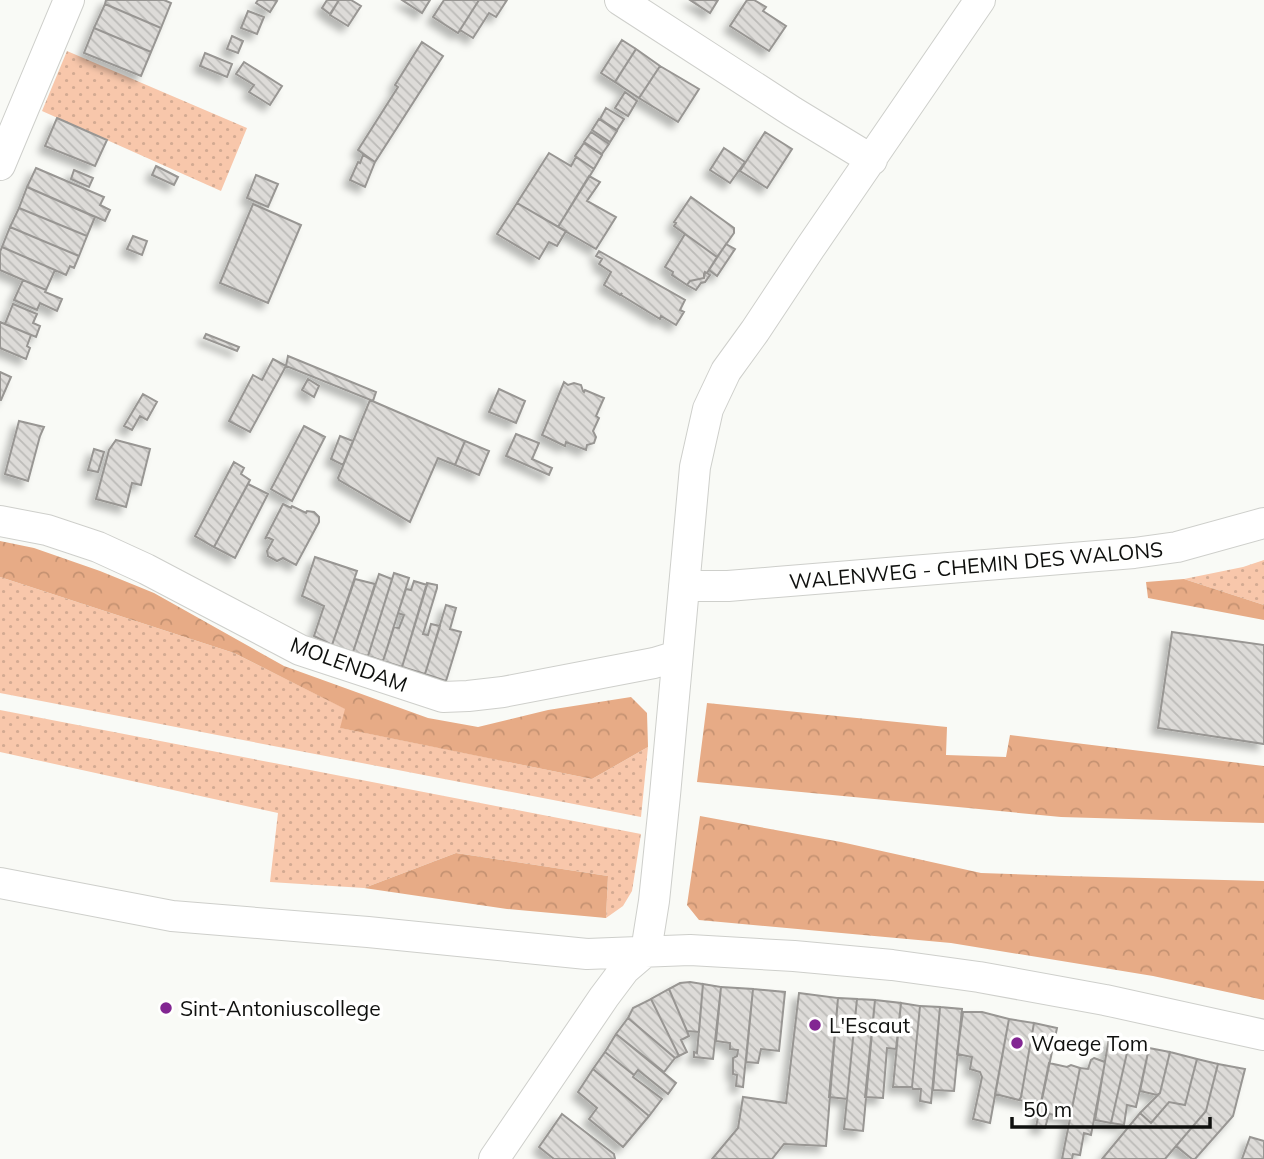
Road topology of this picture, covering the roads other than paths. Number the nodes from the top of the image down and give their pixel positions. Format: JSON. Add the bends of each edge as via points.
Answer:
{"nodes":[{"id":1,"x":69,"y":0,"type":"edge"},
{"id":2,"x":620,"y":0,"type":"edge"},
{"id":3,"x":980,"y":0,"type":"edge"},
{"id":4,"x":872,"y":160,"type":"junction"},
{"id":5,"x":0,"y":165,"type":"edge"},
{"id":6,"x":0,"y":520,"type":"edge"},
{"id":7,"x":1264,"y":523,"type":"edge"},
{"id":8,"x":684,"y":586,"type":"junction"},
{"id":9,"x":677,"y":656,"type":"junction"},
{"id":10,"x":0,"y":883,"type":"edge"},
{"id":11,"x":646,"y":951,"type":"junction"},
{"id":12,"x":1264,"y":1035,"type":"edge"},
{"id":13,"x":494,"y":1159,"type":"edge"}],
"edges":[{"from":1,"to":5,"type":"street"},
{"from":2,"to":4,"type":"street"},
{"from":3,"to":4,"type":"street"},
{"from":4,"to":8,"type":"street","via":[[726,371],[708,409],[695,467]]},
{"from":6,"to":9,"type":"street","name":"MOLENDAM","via":[[98,547],[300,650],[443,698],[503,692]]},
{"from":7,"to":8,"type":"street","name":"WALENWEG - CHEMIN DES WALONS","via":[[1177,547],[1134,552]]},
{"from":8,"to":9,"type":"street"},
{"from":9,"to":11,"type":"street"},
{"from":10,"to":11,"type":"street","via":[[172,916],[587,954]]},
{"from":11,"to":12,"type":"street","via":[[794,956],[929,970],[1105,1000]]},
{"from":11,"to":13,"type":"street","via":[[625,969]]}]}
